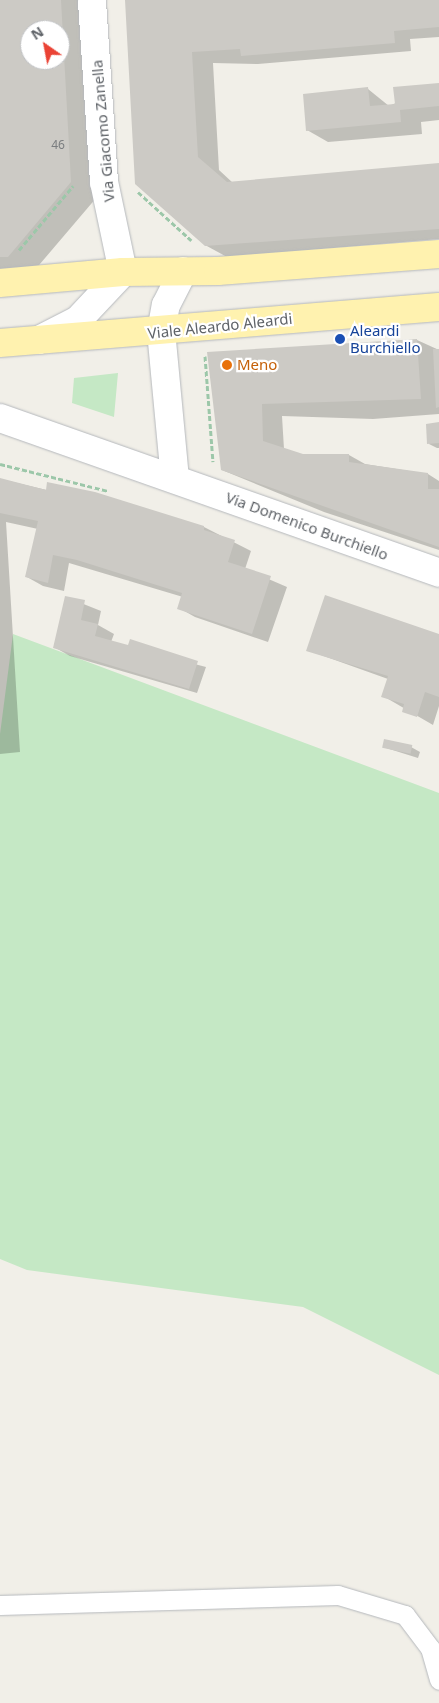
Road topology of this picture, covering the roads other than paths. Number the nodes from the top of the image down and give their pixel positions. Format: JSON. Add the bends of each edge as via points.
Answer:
{"nodes":[{"id":1,"x":92,"y":0,"type":"edge"},
{"id":2,"x":439,"y":254,"type":"edge"},
{"id":3,"x":183,"y":271,"type":"junction"},
{"id":4,"x":123,"y":272,"type":"junction"},
{"id":5,"x":0,"y":283,"type":"edge"},
{"id":6,"x":439,"y":307,"type":"edge"},
{"id":7,"x":161,"y":332,"type":"junction"},
{"id":8,"x":39,"y":340,"type":"junction"},
{"id":9,"x":0,"y":343,"type":"edge"},
{"id":10,"x":0,"y":418,"type":"edge"},
{"id":11,"x":175,"y":479,"type":"junction"},
{"id":12,"x":439,"y":573,"type":"edge"},
{"id":13,"x":0,"y":1605,"type":"edge"},
{"id":14,"x":439,"y":1680,"type":"edge"}],
"edges":[{"from":1,"to":4,"type":"street","name":"Via Giacomo Zanella","via":[[104,182]]},
{"from":2,"to":3,"type":"main road"},
{"from":3,"to":4,"type":"main road"},
{"from":3,"to":7,"type":"street","via":[[166,305]]},
{"from":4,"to":5,"type":"main road"},
{"from":4,"to":8,"type":"street","via":[[78,320]]},
{"from":6,"to":7,"type":"main road","name":"Viale Aleardo Aleardi"},
{"from":7,"to":8,"type":"main road","name":"Viale Aleardo Aleardi"},
{"from":7,"to":11,"type":"street"},
{"from":8,"to":9,"type":"main road","name":"Viale Aleardo Aleardi"},
{"from":10,"to":11,"type":"street","name":"Via Domenico Burchiello"},
{"from":11,"to":12,"type":"street","name":"Via Domenico Burchiello"},
{"from":13,"to":14,"type":"lane","via":[[338,1595],[405,1616],[430,1648]]}]}
